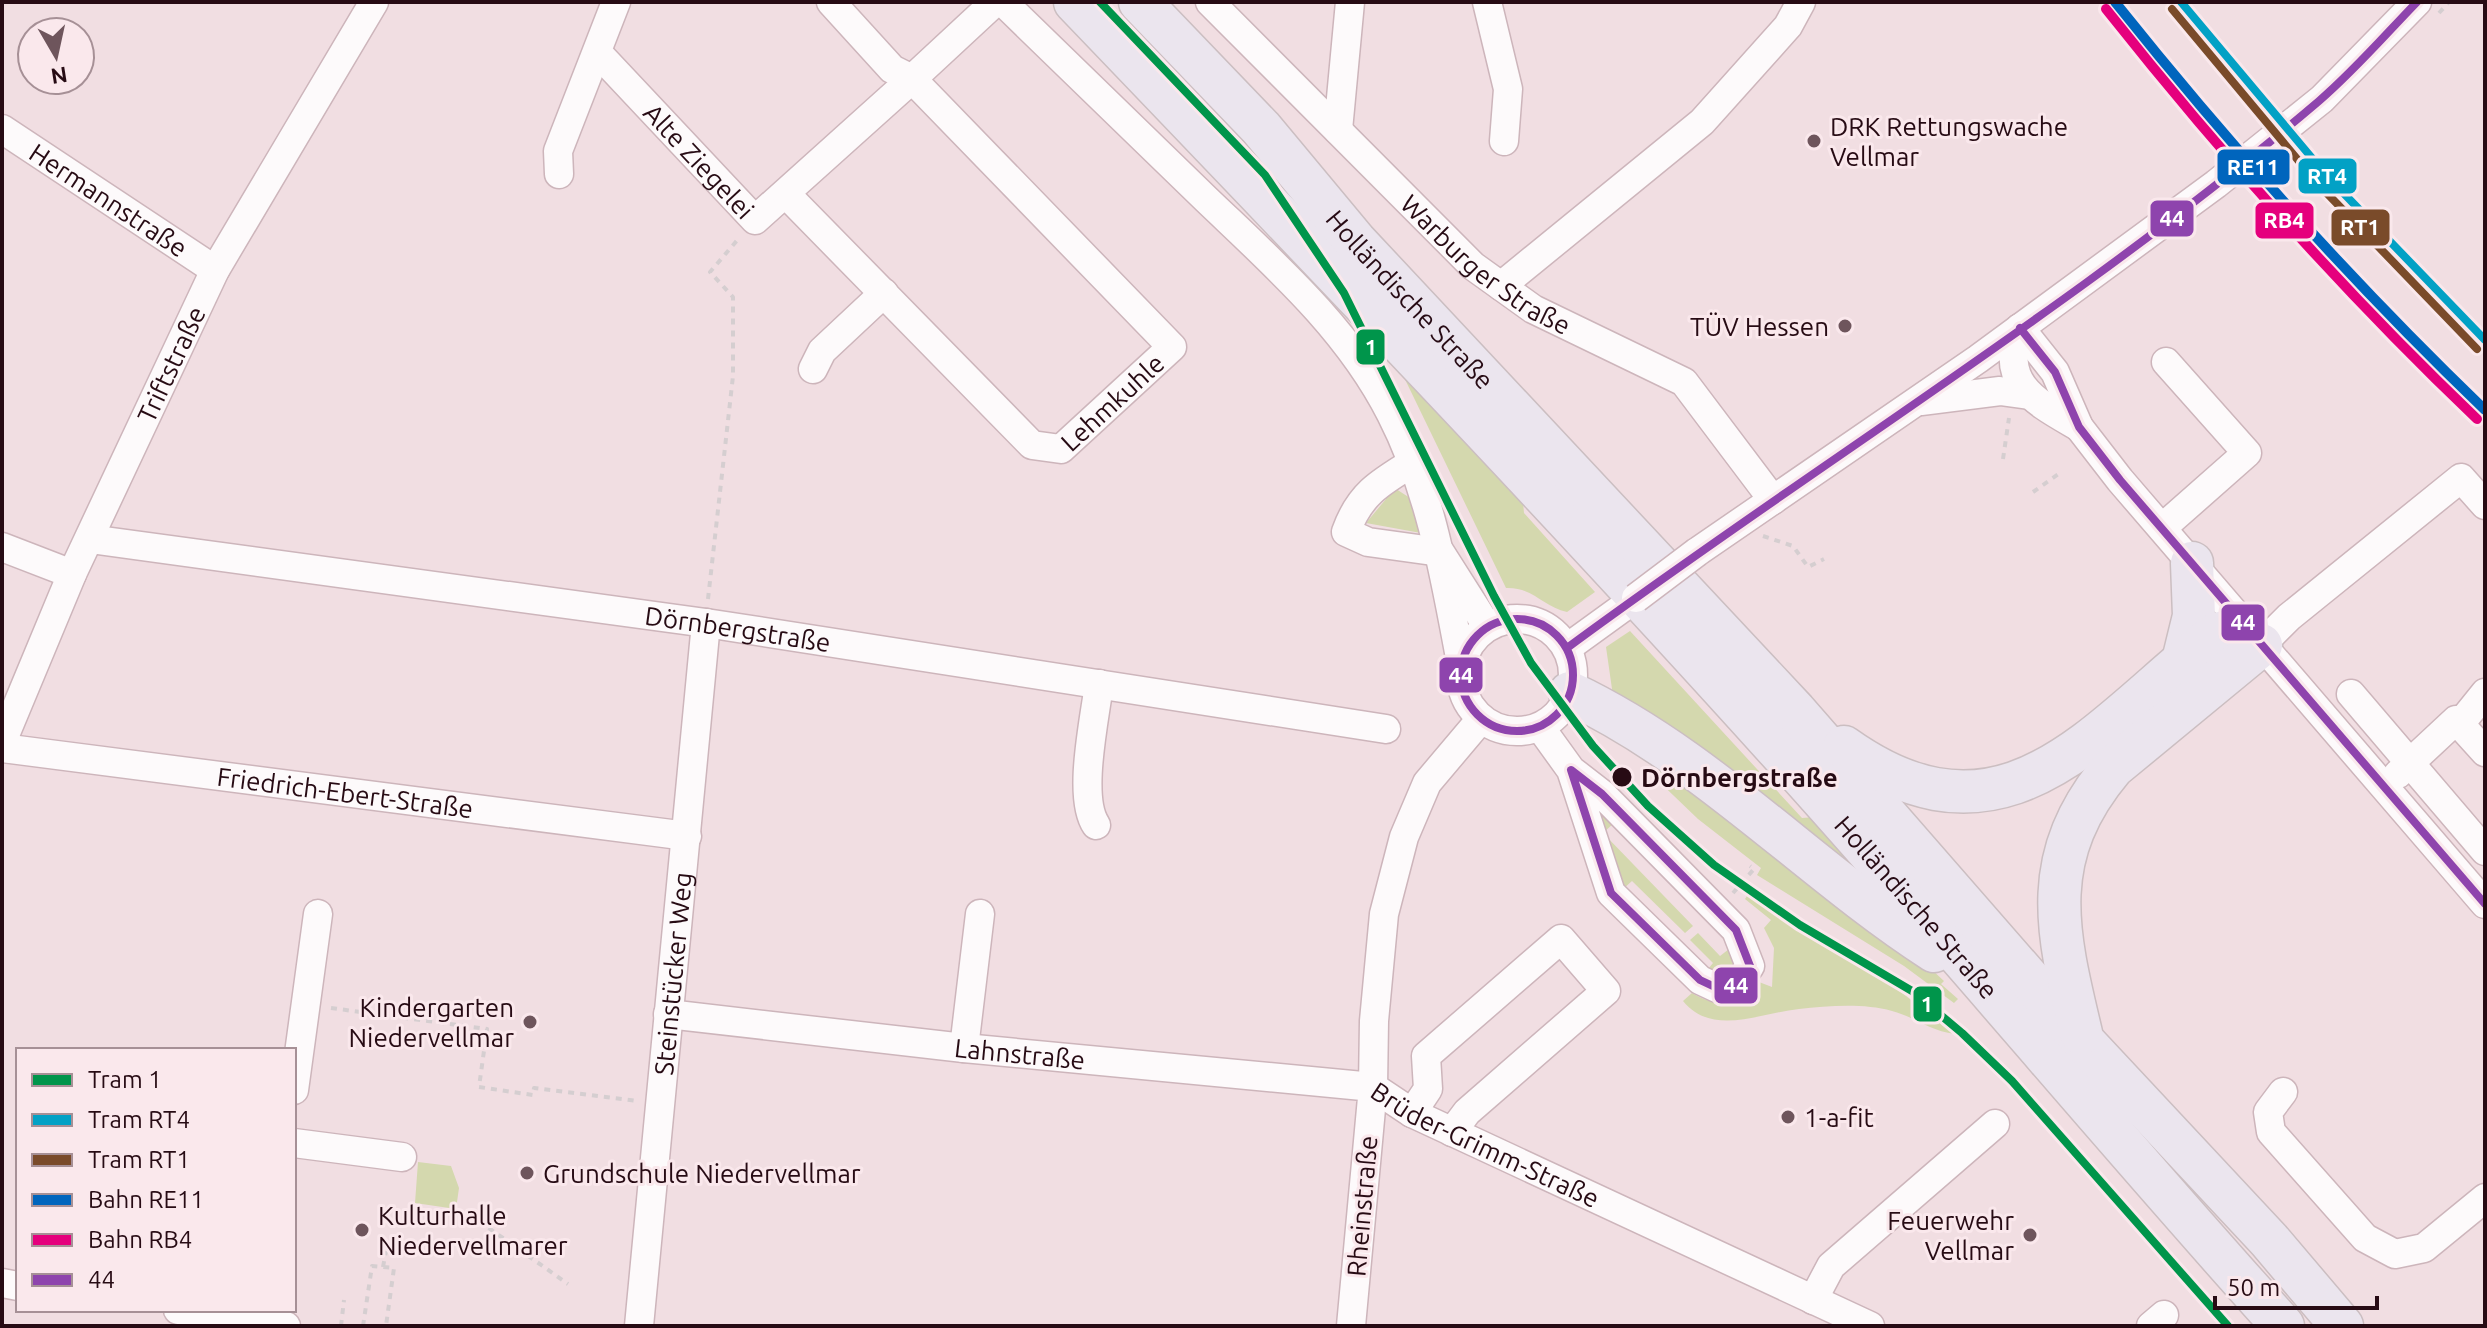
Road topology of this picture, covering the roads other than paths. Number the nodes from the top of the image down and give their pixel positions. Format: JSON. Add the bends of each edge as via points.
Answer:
{"nodes":[{"id":1,"x":374,"y":2,"type":"edge"},
{"id":2,"x":616,"y":2,"type":"edge"},
{"id":3,"x":831,"y":2,"type":"edge"},
{"id":4,"x":995,"y":2,"type":"edge"},
{"id":5,"x":1003,"y":2,"type":"edge"},
{"id":6,"x":1075,"y":2,"type":"edge"},
{"id":7,"x":1140,"y":2,"type":"edge"},
{"id":8,"x":1210,"y":2,"type":"edge"},
{"id":9,"x":1350,"y":2,"type":"edge"},
{"id":10,"x":1487,"y":2,"type":"edge"},
{"id":11,"x":1801,"y":2,"type":"edge"},
{"id":12,"x":2417,"y":2,"type":"edge"},
{"id":13,"x":598,"y":53,"type":"junction"},
{"id":14,"x":912,"y":79,"type":"junction"},
{"id":15,"x":2,"y":129,"type":"edge"},
{"id":16,"x":1338,"y":130,"type":"junction"},
{"id":17,"x":1504,"y":141,"type":"dead end"},
{"id":18,"x":559,"y":174,"type":"dead end"},
{"id":19,"x":786,"y":194,"type":"junction"},
{"id":20,"x":215,"y":270,"type":"junction"},
{"id":21,"x":1501,"y":286,"type":"junction"},
{"id":22,"x":884,"y":293,"type":"junction"},
{"id":23,"x":2020,"y":328,"type":"junction"},
{"id":24,"x":2166,"y":362,"type":"dead end"},
{"id":25,"x":813,"y":369,"type":"dead end"},
{"id":26,"x":1916,"y":401,"type":"junction"},
{"id":27,"x":2019,"y":402,"type":"junction"},
{"id":28,"x":2079,"y":427,"type":"junction"},
{"id":29,"x":1412,"y":463,"type":"junction"},
{"id":30,"x":1773,"y":500,"type":"junction"},
{"id":31,"x":2485,"y":505,"type":"edge"},
{"id":32,"x":2162,"y":528,"type":"junction"},
{"id":33,"x":90,"y":539,"type":"junction"},
{"id":34,"x":2,"y":547,"type":"edge"},
{"id":35,"x":1440,"y":552,"type":"junction"},
{"id":36,"x":2192,"y":563,"type":"junction"},
{"id":37,"x":72,"y":574,"type":"junction"},
{"id":38,"x":706,"y":623,"type":"junction"},
{"id":39,"x":1487,"y":626,"type":"junction"},
{"id":40,"x":2254,"y":636,"type":"junction"},
{"id":41,"x":1567,"y":648,"type":"junction"},
{"id":42,"x":2183,"y":661,"type":"junction"},
{"id":43,"x":1461,"y":663,"type":"junction"},
{"id":44,"x":1099,"y":684,"type":"junction"},
{"id":45,"x":1570,"y":693,"type":"junction"},
{"id":46,"x":2485,"y":693,"type":"edge"},
{"id":47,"x":2351,"y":694,"type":"dead end"},
{"id":48,"x":1795,"y":711,"type":"junction"},
{"id":49,"x":1481,"y":719,"type":"junction"},
{"id":50,"x":2460,"y":724,"type":"junction"},
{"id":51,"x":1540,"y":727,"type":"junction"},
{"id":52,"x":1386,"y":729,"type":"dead end"},
{"id":53,"x":2,"y":745,"type":"edge"},
{"id":54,"x":2485,"y":752,"type":"edge"},
{"id":55,"x":2410,"y":763,"type":"junction"},
{"id":56,"x":1571,"y":770,"type":"junction"},
{"id":57,"x":2385,"y":789,"type":"junction"},
{"id":58,"x":1096,"y":825,"type":"dead end"},
{"id":59,"x":687,"y":836,"type":"junction"},
{"id":60,"x":2485,"y":851,"type":"edge"},
{"id":61,"x":2485,"y":904,"type":"edge"},
{"id":62,"x":318,"y":914,"type":"dead end"},
{"id":63,"x":980,"y":914,"type":"dead end"},
{"id":64,"x":1981,"y":980,"type":"junction"},
{"id":65,"x":668,"y":1014,"type":"junction"},
{"id":66,"x":2083,"y":1041,"type":"junction"},
{"id":67,"x":964,"y":1048,"type":"junction"},
{"id":68,"x":296,"y":1076,"type":"edge"},
{"id":69,"x":1373,"y":1087,"type":"junction"},
{"id":70,"x":2283,"y":1092,"type":"dead end"},
{"id":71,"x":1412,"y":1113,"type":"junction"},
{"id":72,"x":1995,"y":1124,"type":"dead end"},
{"id":73,"x":1452,"y":1132,"type":"junction"},
{"id":74,"x":296,"y":1143,"type":"edge"},
{"id":75,"x":402,"y":1157,"type":"dead end"},
{"id":76,"x":2485,"y":1198,"type":"edge"},
{"id":77,"x":1813,"y":1300,"type":"junction"},
{"id":78,"x":184,"y":1312,"type":"edge"},
{"id":79,"x":270,"y":1319,"type":"edge"},
{"id":80,"x":208,"y":1320,"type":"edge"},
{"id":81,"x":639,"y":1326,"type":"edge"},
{"id":82,"x":1351,"y":1326,"type":"edge"},
{"id":83,"x":1870,"y":1326,"type":"edge"},
{"id":84,"x":2283,"y":1326,"type":"edge"},
{"id":85,"x":2342,"y":1326,"type":"edge"}],
"edges":[{"from":1,"to":20,"type":"street","name":"Triftstraße"},
{"from":2,"to":13,"type":"street"},
{"from":3,"to":14,"type":"street","via":[[892,69]]},
{"from":4,"to":14,"type":"street","name":"Alte Ziegelei"},
{"from":5,"to":29,"type":"street","via":[[1294,284],[1359,357]]},
{"from":6,"to":64,"type":"highway","name":"Holländische Straße","via":[[1495,441]]},
{"from":7,"to":48,"type":"highway","name":"Holländische Straße","via":[[1261,128],[1355,241]]},
{"from":8,"to":16,"type":"street","name":"Warburger Straße"},
{"from":9,"to":16,"type":"street"},
{"from":10,"to":17,"type":"street","via":[[1508,89]]},
{"from":11,"to":21,"type":"street","via":[[1788,26],[1702,122]]},
{"from":12,"to":23,"type":"street","via":[[2322,99]]},
{"from":13,"to":18,"type":"street","via":[[558,151]]},
{"from":13,"to":19,"type":"street","name":"Alte Ziegelei","via":[[755,220]]},
{"from":14,"to":19,"type":"street","name":"Alte Ziegelei"},
{"from":14,"to":22,"type":"street","name":"Lehmkuhle","via":[[1172,347],[1061,449],[1032,445]]},
{"from":15,"to":20,"type":"street","name":"Hermannstraße"},
{"from":16,"to":21,"type":"street","name":"Warburger Straße","via":[[1473,266]]},
{"from":19,"to":22,"type":"street","name":"Lehmkuhle"},
{"from":20,"to":33,"type":"street","name":"Triftstraße"},
{"from":21,"to":30,"type":"street","name":"Warburger Straße","via":[[1533,309],[1684,382]]},
{"from":22,"to":25,"type":"street","via":[[822,351]]},
{"from":23,"to":26,"type":"street"},
{"from":23,"to":27,"type":"street","via":[[2011,350]]},
{"from":23,"to":28,"type":"street","via":[[2055,372]]},
{"from":24,"to":32,"type":"street","via":[[2247,453]]},
{"from":26,"to":27,"type":"street","via":[[2000,391]]},
{"from":26,"to":30,"type":"street"},
{"from":27,"to":28,"type":"street"},
{"from":28,"to":32,"type":"street"},
{"from":29,"to":35,"type":"street"},
{"from":29,"to":35,"type":"street","via":[[1381,481],[1355,507],[1346,532],[1368,542]]},
{"from":30,"to":41,"type":"street","bridge":true},
{"from":31,"to":40,"type":"street","via":[[2461,478],[2289,617]]},
{"from":32,"to":36,"type":"street"},
{"from":33,"to":37,"type":"street","name":"Triftstraße"},
{"from":33,"to":38,"type":"street","name":"Dörnbergstraße"},
{"from":34,"to":37,"type":"street"},
{"from":35,"to":39,"type":"street"},
{"from":35,"to":43,"type":"street"},
{"from":36,"to":40,"type":"street"},
{"from":36,"to":42,"type":"highway","via":[[2194,616]]},
{"from":37,"to":53,"type":"street","name":"Triftstraße"},
{"from":38,"to":44,"type":"street","name":"Dörnbergstraße"},
{"from":38,"to":59,"type":"street","name":"Steinstücker Weg"},
{"from":39,"to":41,"type":"street","via":[[1512,618],[1532,620],[1546,626]]},
{"from":39,"to":43,"type":"street","via":[[1475,636]]},
{"from":40,"to":42,"type":"highway","via":[[2216,634]]},
{"from":40,"to":57,"type":"street"},
{"from":40,"to":66,"type":"highway","via":[[2113,767],[2072,829],[2059,877],[2058,927]]},
{"from":41,"to":45,"type":"street","via":[[1574,678]]},
{"from":42,"to":48,"type":"highway","via":[[2051,769],[1990,791],[1944,792],[1899,781]]},
{"from":43,"to":49,"type":"street","via":[[1463,694]]},
{"from":44,"to":52,"type":"street","name":"Dörnbergstraße"},
{"from":44,"to":58,"type":"street","via":[[1087,794]]},
{"from":45,"to":51,"type":"street","via":[[1556,715]]},
{"from":45,"to":64,"type":"highway","via":[[1658,743],[1899,927]]},
{"from":46,"to":50,"type":"street"},
{"from":47,"to":55,"type":"street"},
{"from":48,"to":66,"type":"highway","name":"Holländische Straße"},
{"from":49,"to":51,"type":"street","via":[[1509,731]]},
{"from":49,"to":69,"type":"street","name":"Brüder-Grimm-Straße","via":[[1427,783],[1404,837],[1384,914]]},
{"from":50,"to":54,"type":"street"},
{"from":50,"to":55,"type":"street","via":[[2456,720]]},
{"from":51,"to":56,"type":"street"},
{"from":53,"to":59,"type":"street","name":"Friedrich-Ebert-Straße"},
{"from":55,"to":57,"type":"street"},
{"from":55,"to":60,"type":"street"},
{"from":56,"to":56,"type":"street","via":[[1602,794],[1736,930],[1750,966],[1736,986],[1717,988],[1700,980],[1611,893]]},
{"from":57,"to":61,"type":"street"},
{"from":59,"to":65,"type":"street","name":"Steinstücker Weg"},
{"from":62,"to":68,"type":"street"},
{"from":63,"to":67,"type":"street"},
{"from":64,"to":84,"type":"highway","name":"Holländische Straße"},
{"from":65,"to":67,"type":"street","name":"Lahnstraße"},
{"from":65,"to":81,"type":"street","name":"Steinstücker Weg"},
{"from":66,"to":85,"type":"highway","name":"Holländische Straße"},
{"from":67,"to":69,"type":"street","name":"Lahnstraße"},
{"from":69,"to":71,"type":"street","name":"Brüder-Grimm-Straße"},
{"from":69,"to":82,"type":"street","name":"Rheinstraße"},
{"from":70,"to":76,"type":"street","via":[[2268,1112],[2271,1132],[2365,1238],[2395,1254],[2424,1248]]},
{"from":71,"to":73,"type":"street","name":"Brüder-Grimm-Straße"},
{"from":71,"to":73,"type":"street","via":[[1428,1089],[1426,1056],[1561,939],[1606,991],[1467,1112]]},
{"from":72,"to":77,"type":"street","via":[[1831,1266]]},
{"from":73,"to":77,"type":"street","name":"Brüder-Grimm-Straße"},
{"from":74,"to":75,"type":"street"},
{"from":77,"to":83,"type":"street","name":"Brüder-Grimm-Straße"},
{"from":78,"to":80,"type":"street"},
{"from":79,"to":80,"type":"street"}]}
